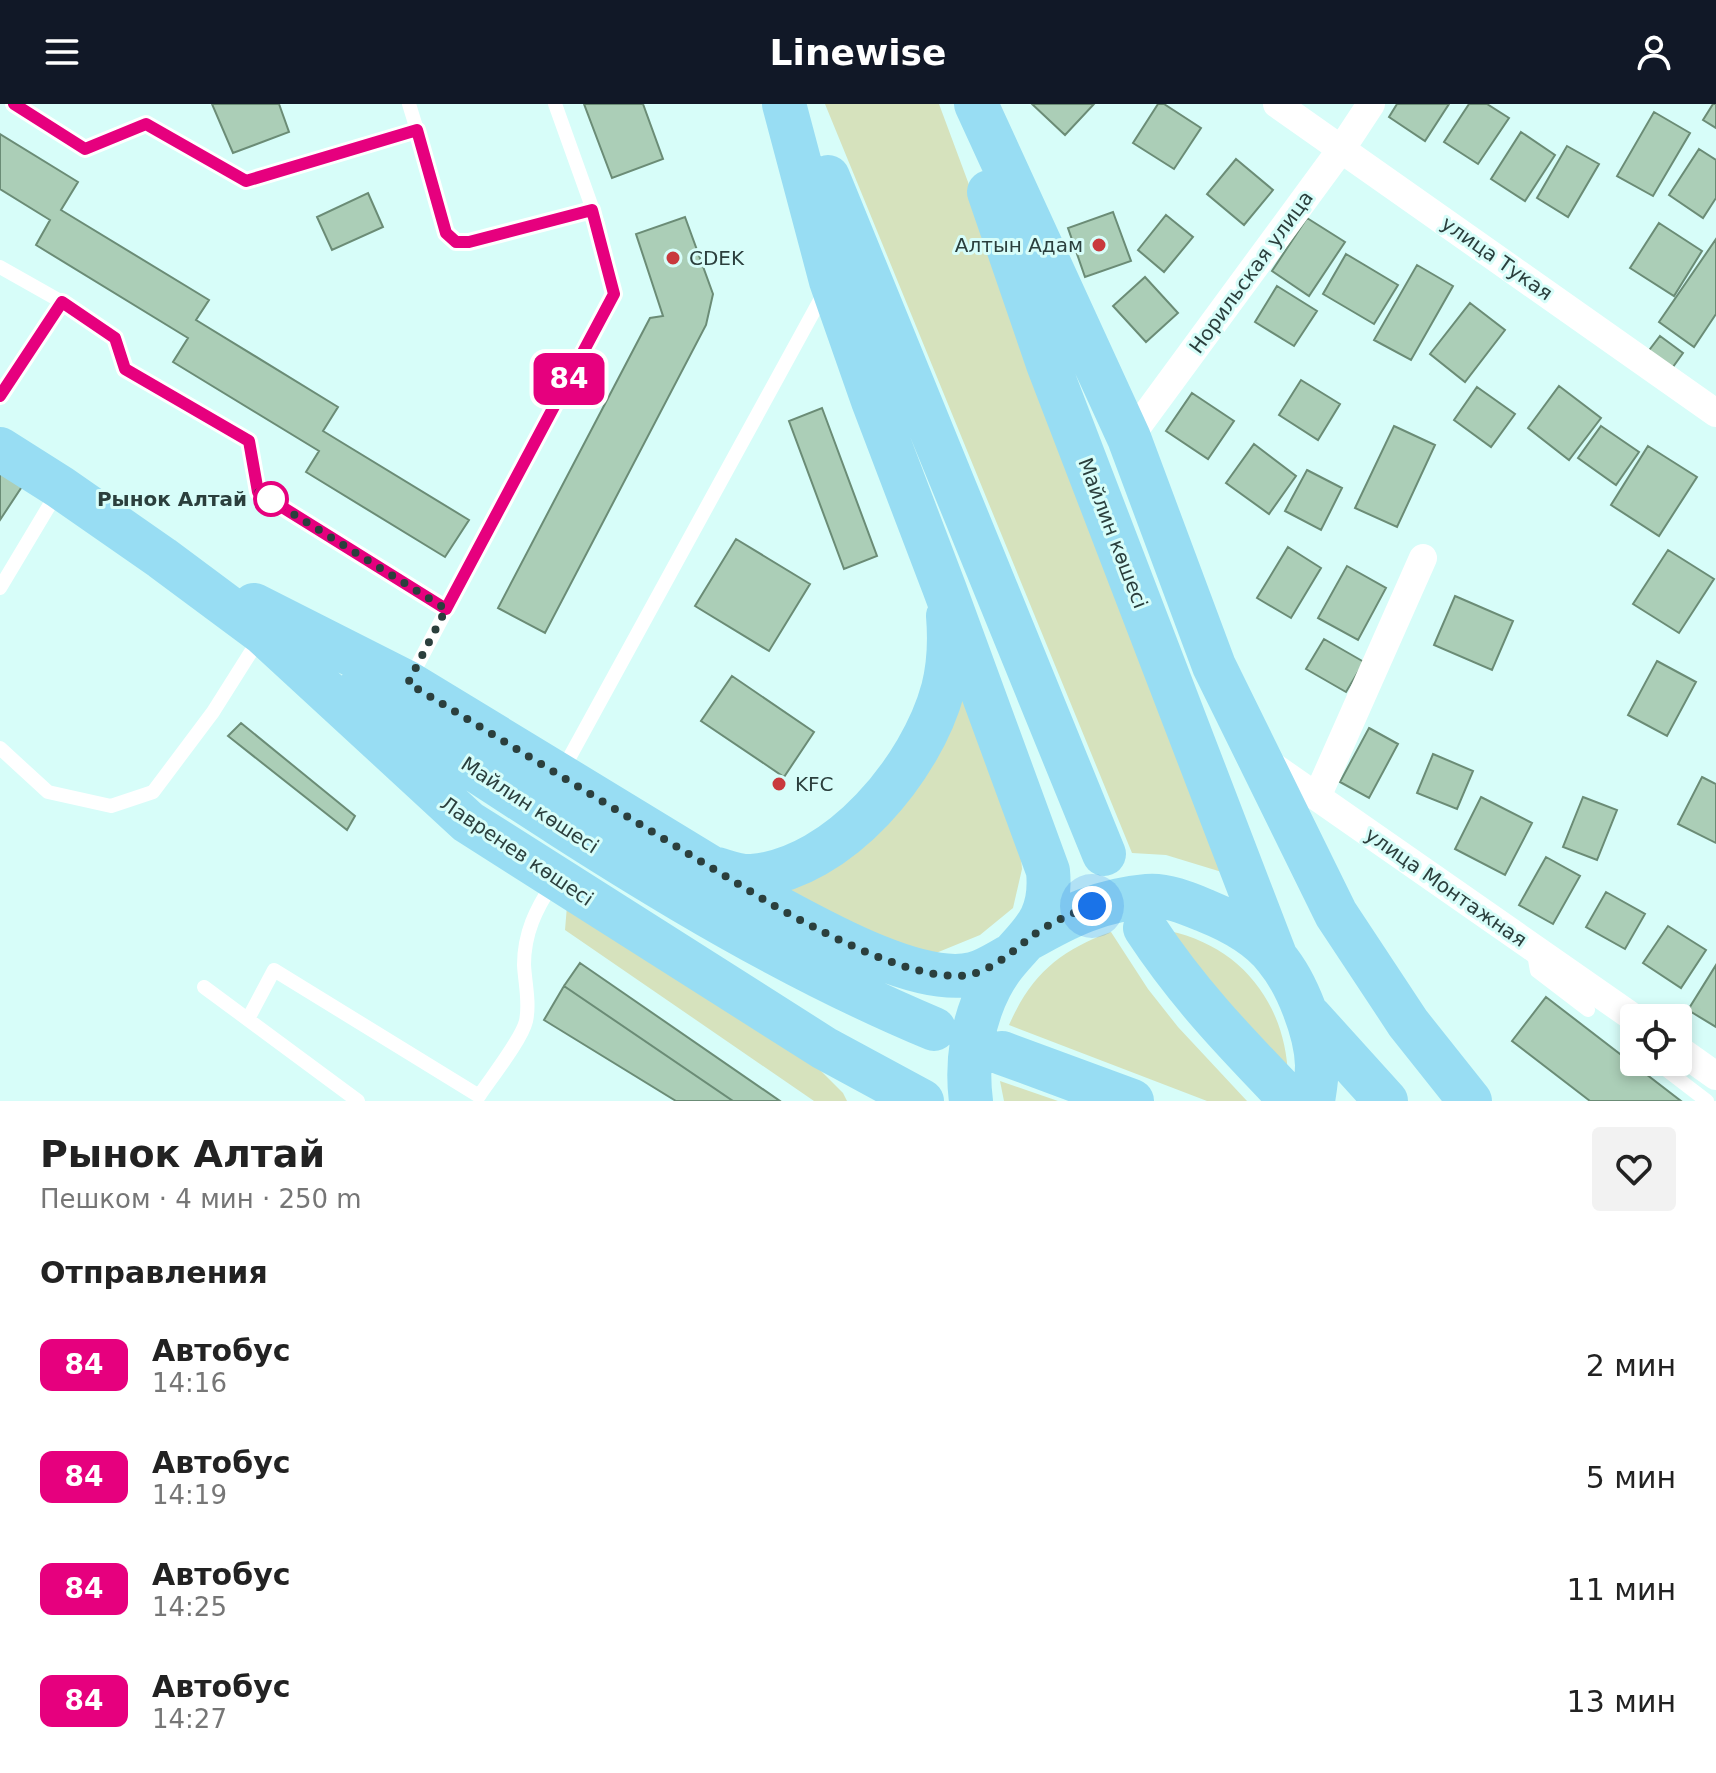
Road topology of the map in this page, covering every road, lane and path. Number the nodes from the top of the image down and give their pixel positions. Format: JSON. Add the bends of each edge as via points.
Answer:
{"nodes":[{"id":1,"x":14,"y":104,"type":"edge"},
{"id":2,"x":409,"y":104,"type":"edge"},
{"id":3,"x":555,"y":104,"type":"edge"},
{"id":4,"x":784,"y":104,"type":"edge"},
{"id":5,"x":798,"y":104,"type":"edge"},
{"id":6,"x":960,"y":104,"type":"edge"},
{"id":7,"x":976,"y":104,"type":"edge"},
{"id":8,"x":1277,"y":104,"type":"edge"},
{"id":9,"x":1371,"y":104,"type":"edge"},
{"id":10,"x":417,"y":130,"type":"junction"},
{"id":11,"x":1342,"y":148,"type":"junction"},
{"id":12,"x":592,"y":210,"type":"junction"},
{"id":13,"x":0,"y":267,"type":"edge"},
{"id":14,"x":831,"y":281,"type":"junction"},
{"id":15,"x":62,"y":302,"type":"junction"},
{"id":16,"x":0,"y":396,"type":"edge"},
{"id":17,"x":1716,"y":413,"type":"edge"},
{"id":18,"x":1129,"y":438,"type":"junction"},
{"id":19,"x":0,"y":449,"type":"edge"},
{"id":20,"x":60,"y":487,"type":"junction"},
{"id":21,"x":162,"y":558,"type":"junction"},
{"id":22,"x":1423,"y":558,"type":"dead end"},
{"id":23,"x":0,"y":588,"type":"edge"},
{"id":24,"x":945,"y":590,"type":"junction"},
{"id":25,"x":446,"y":609,"type":"junction"},
{"id":26,"x":263,"y":633,"type":"junction"},
{"id":27,"x":408,"y":683,"type":"junction"},
{"id":28,"x":0,"y":748,"type":"edge"},
{"id":29,"x":1258,"y":756,"type":"junction"},
{"id":30,"x":560,"y":774,"type":"junction"},
{"id":31,"x":1317,"y":797,"type":"junction"},
{"id":32,"x":1104,"y":854,"type":"dead end"},
{"id":33,"x":709,"y":866,"type":"junction"},
{"id":34,"x":555,"y":880,"type":"junction"},
{"id":35,"x":1145,"y":928,"type":"dead end"},
{"id":36,"x":1020,"y":947,"type":"junction"},
{"id":37,"x":1533,"y":948,"type":"junction"},
{"id":38,"x":1276,"y":958,"type":"junction"},
{"id":39,"x":204,"y":987,"type":"dead end"},
{"id":40,"x":1620,"y":1008,"type":"edge"},
{"id":41,"x":1588,"y":1010,"type":"dead end"},
{"id":42,"x":1308,"y":1015,"type":"junction"},
{"id":43,"x":248,"y":1019,"type":"junction"},
{"id":44,"x":934,"y":1029,"type":"dead end"},
{"id":45,"x":824,"y":1048,"type":"junction"},
{"id":46,"x":1002,"y":1053,"type":"dead end"},
{"id":47,"x":1692,"y":1059,"type":"edge"},
{"id":48,"x":1674,"y":1076,"type":"edge"},
{"id":49,"x":1716,"y":1076,"type":"edge"},
{"id":50,"x":1300,"y":1098,"type":"edge"},
{"id":51,"x":358,"y":1101,"type":"edge"},
{"id":52,"x":863,"y":1101,"type":"edge"},
{"id":53,"x":922,"y":1101,"type":"edge"},
{"id":54,"x":971,"y":1101,"type":"edge"},
{"id":55,"x":1132,"y":1101,"type":"edge"},
{"id":56,"x":1386,"y":1101,"type":"edge"},
{"id":57,"x":1470,"y":1101,"type":"edge"},
{"id":58,"x":1707,"y":1101,"type":"edge"}],
"edges":[{"from":1,"to":10,"type":"lane","via":[[85,149],[146,124],[246,181]]},
{"from":2,"to":10,"type":"lane"},
{"from":3,"to":12,"type":"lane"},
{"from":4,"to":14,"type":"main road"},
{"from":5,"to":32,"type":"main road"},
{"from":6,"to":38,"type":"main road","name":"Майлин көшесі","via":[[1048,364]]},
{"from":7,"to":18,"type":"main road"},
{"from":8,"to":11,"type":"street","name":"улица Тукая"},
{"from":9,"to":11,"type":"street","name":"Норильская улица"},
{"from":10,"to":12,"type":"lane","via":[[446,233],[456,242]]},
{"from":11,"to":17,"type":"street","name":"улица Тукая"},
{"from":11,"to":18,"type":"street","name":"Норильская улица"},
{"from":12,"to":25,"type":"lane","via":[[614,294]]},
{"from":13,"to":15,"type":"lane"},
{"from":14,"to":24,"type":"main road"},
{"from":14,"to":30,"type":"lane"},
{"from":15,"to":16,"type":"lane"},
{"from":15,"to":25,"type":"lane","via":[[115,338],[125,369],[249,441],[258,492]]},
{"from":18,"to":29,"type":"main road","via":[[1214,666]]},
{"from":19,"to":20,"type":"main road","name":"Лавренев көшесі"},
{"from":20,"to":21,"type":"main road","name":"Лавренев көшесі"},
{"from":20,"to":23,"type":"lane"},
{"from":21,"to":26,"type":"main road","name":"Лавренев көшесі"},
{"from":21,"to":27,"type":"main road","name":"Лавренев көшесі"},
{"from":22,"to":31,"type":"street"},
{"from":24,"to":33,"type":"main road","via":[[950,644],[943,688],[904,771],[836,843],[815,857],[751,876]]},
{"from":24,"to":36,"type":"main road","via":[[1048,871],[1048,905]]},
{"from":25,"to":27,"type":"lane"},
{"from":26,"to":28,"type":"lane","via":[[153,792],[111,806],[48,792]]},
{"from":26,"to":34,"type":"main road","name":"Лавренев көшесі","via":[[436,796]]},
{"from":26,"to":44,"type":"main road","name":"Майлин көшесі","via":[[660,887],[816,975]]},
{"from":27,"to":30,"type":"main road","name":"Лавренев көшесі"},
{"from":29,"to":31,"type":"street","name":"улица Монтажная"},
{"from":29,"to":57,"type":"main road","via":[[1336,914],[1408,1023]]},
{"from":30,"to":33,"type":"main road","name":"Лавренев көшесі"},
{"from":31,"to":37,"type":"street","name":"улица Монтажная"},
{"from":33,"to":36,"type":"main road","name":"Лавренев көшесі","via":[[813,927],[907,967],[950,977],[976,974]]},
{"from":34,"to":43,"type":"lane","via":[[529,929],[526,1025],[479,1096],[274,970]]},
{"from":34,"to":45,"type":"main road","name":"Лавренев көшесі"},
{"from":35,"to":50,"type":"main road","via":[[1198,1001]]},
{"from":36,"to":38,"type":"main road","name":"Лавренев көшесі","via":[[1070,914],[1150,895],[1228,920]]},
{"from":36,"to":54,"type":"main road","via":[[990,986],[976,1020],[968,1077]]},
{"from":37,"to":40,"type":"street","name":"улица Монтажная"},
{"from":37,"to":41,"type":"lane","via":[[1537,971]]},
{"from":38,"to":42,"type":"main road"},
{"from":39,"to":43,"type":"lane"},
{"from":42,"to":50,"type":"main road","via":[[1317,1063]]},
{"from":42,"to":56,"type":"main road"},
{"from":43,"to":51,"type":"lane"},
{"from":45,"to":52,"type":"main road"},
{"from":45,"to":53,"type":"main road"},
{"from":46,"to":55,"type":"main road"},
{"from":47,"to":49,"type":"street"},
{"from":48,"to":58,"type":"lane"}]}
